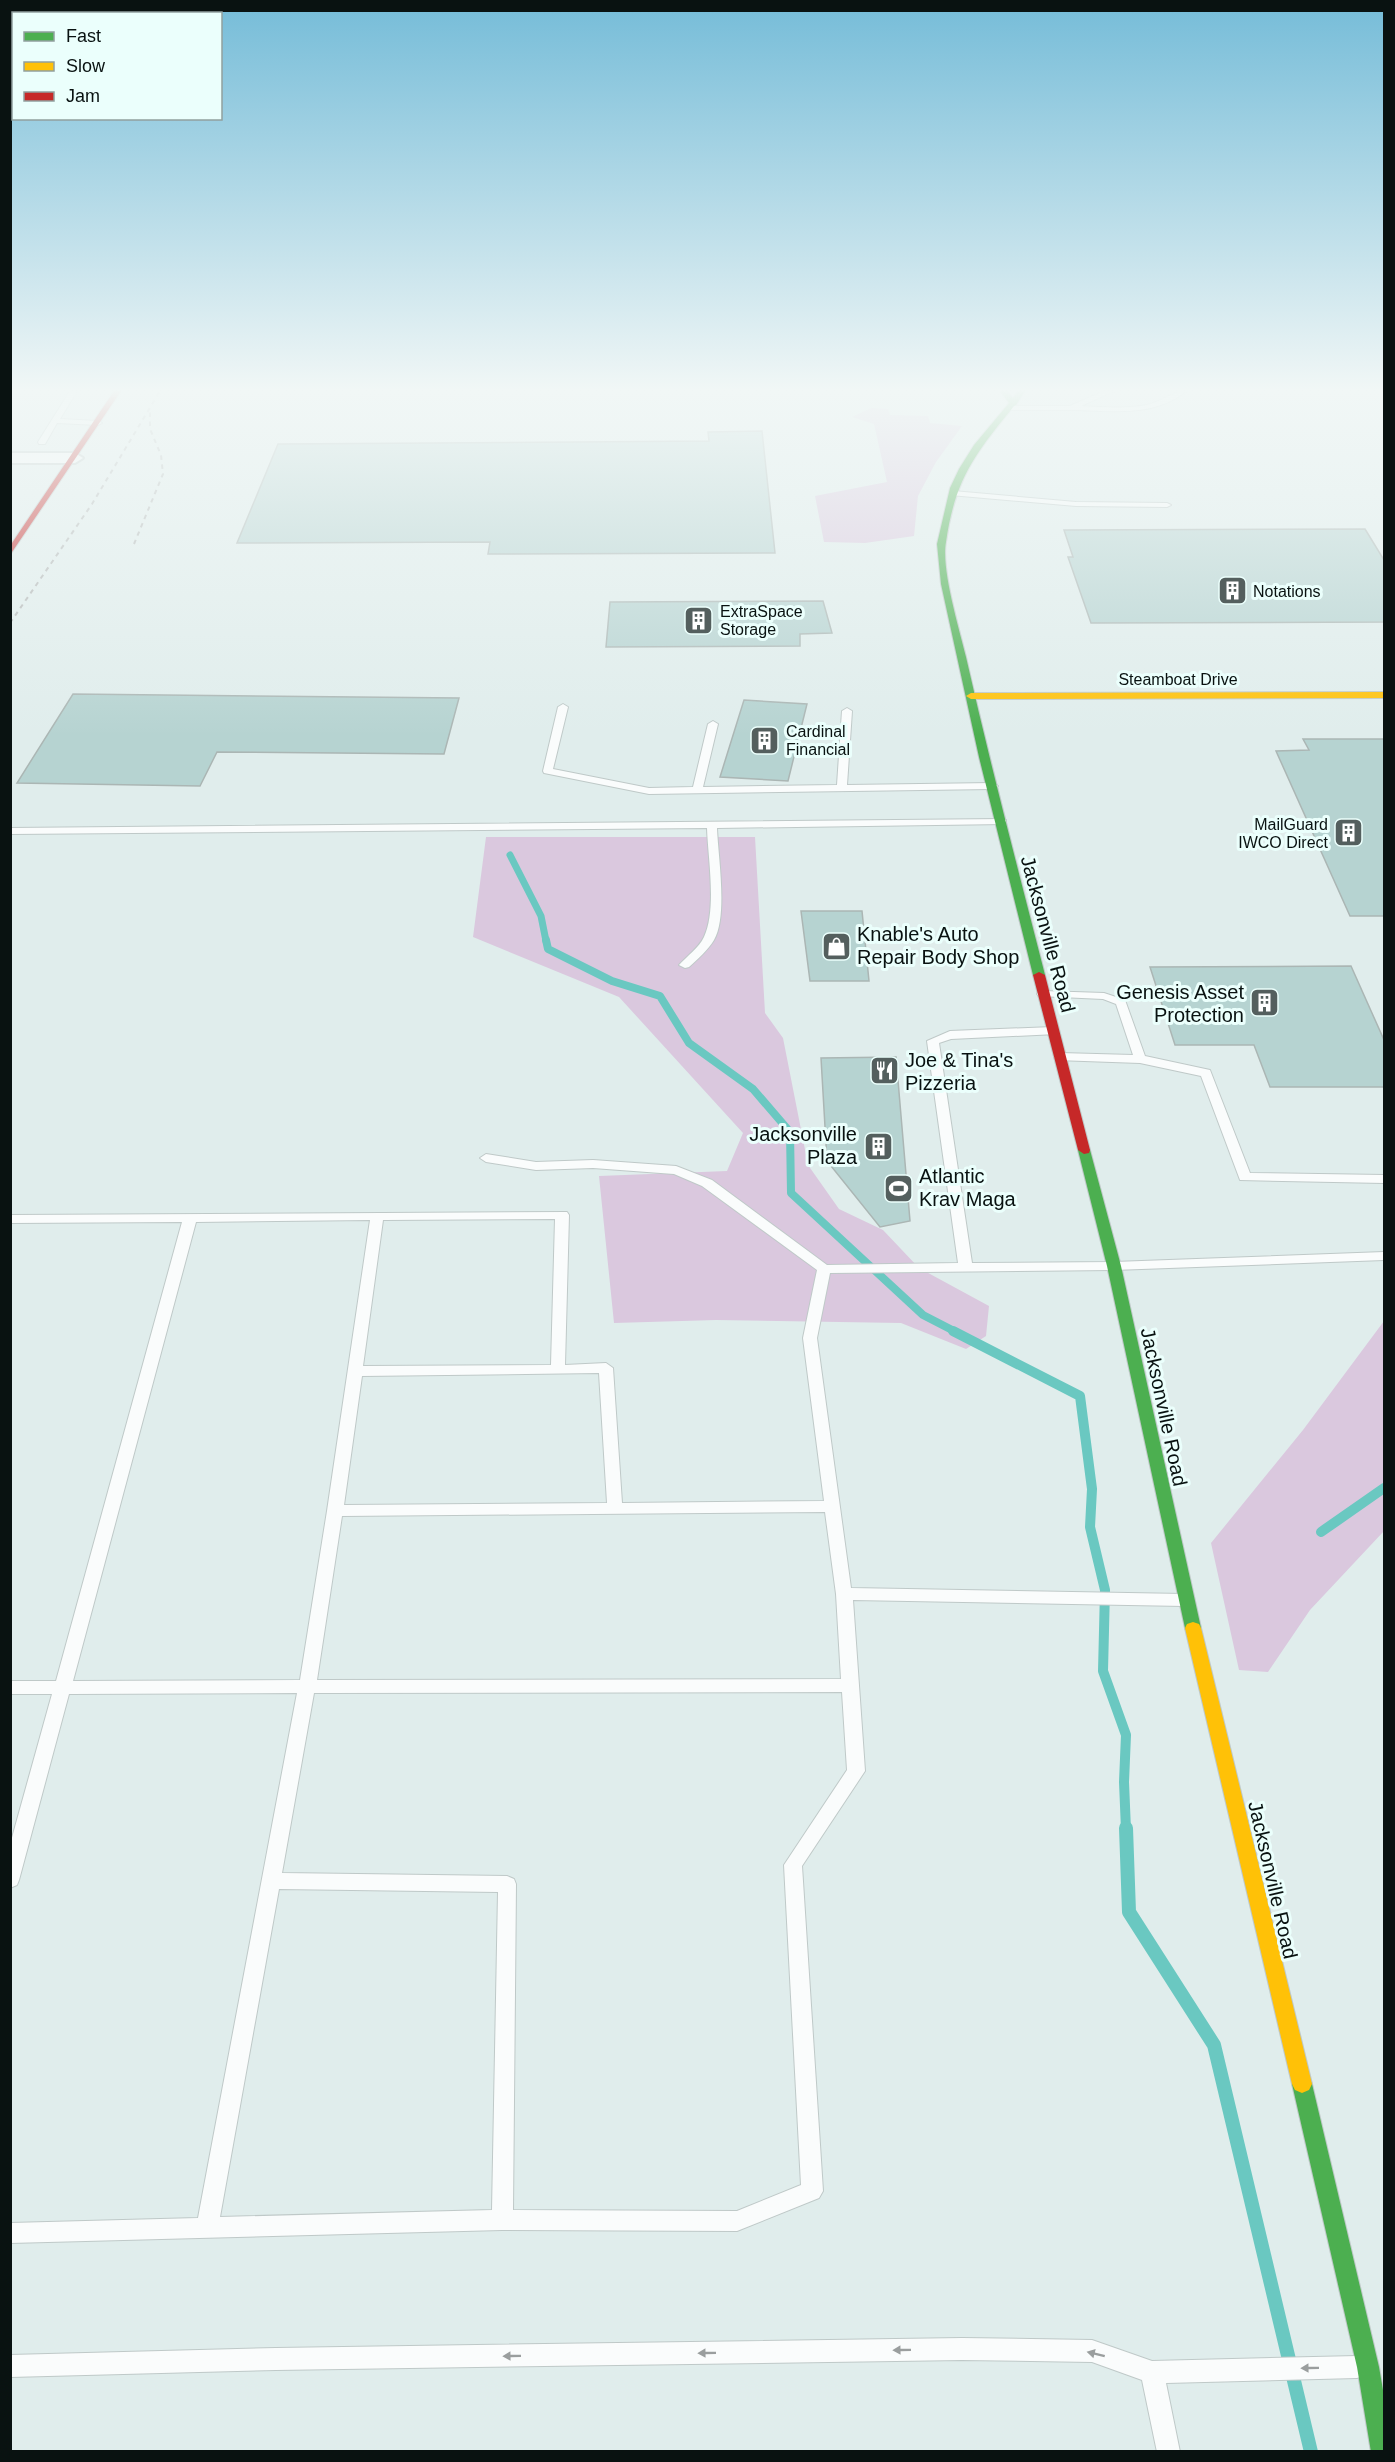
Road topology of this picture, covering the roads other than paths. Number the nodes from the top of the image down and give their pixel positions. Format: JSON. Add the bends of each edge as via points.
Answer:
{"nodes":[{"id":1,"x":42,"y":506,"type":"edge"},
{"id":2,"x":950,"y":506,"type":"edge"},
{"id":3,"x":10,"y":552,"type":"edge"},
{"id":4,"x":1384,"y":695,"type":"edge"},
{"id":5,"x":972,"y":696,"type":"junction"},
{"id":6,"x":562,"y":707,"type":"dead end"},
{"id":7,"x":847,"y":711,"type":"dead end"},
{"id":8,"x":712,"y":724,"type":"dead end"},
{"id":9,"x":993,"y":786,"type":"junction"},
{"id":10,"x":842,"y":789,"type":"junction"},
{"id":11,"x":698,"y":791,"type":"junction"},
{"id":12,"x":1002,"y":822,"type":"junction"},
{"id":13,"x":712,"y":825,"type":"junction"},
{"id":14,"x":10,"y":831,"type":"edge"},
{"id":15,"x":685,"y":965,"type":"dead end"},
{"id":16,"x":1044,"y":994,"type":"junction"},
{"id":17,"x":1053,"y":1031,"type":"junction"},
{"id":18,"x":1060,"y":1057,"type":"junction"},
{"id":19,"x":1140,"y":1059,"type":"junction"},
{"id":20,"x":486,"y":1158,"type":"dead end"},
{"id":21,"x":1384,"y":1179,"type":"edge"},
{"id":22,"x":377,"y":1216,"type":"junction"},
{"id":23,"x":190,"y":1218,"type":"junction"},
{"id":24,"x":10,"y":1219,"type":"edge"},
{"id":25,"x":1384,"y":1256,"type":"edge"},
{"id":26,"x":1114,"y":1266,"type":"junction"},
{"id":27,"x":966,"y":1268,"type":"junction"},
{"id":28,"x":824,"y":1269,"type":"junction"},
{"id":29,"x":558,"y":1370,"type":"junction"},
{"id":30,"x":355,"y":1371,"type":"junction"},
{"id":31,"x":831,"y":1506,"type":"junction"},
{"id":32,"x":615,"y":1508,"type":"junction"},
{"id":33,"x":335,"y":1511,"type":"junction"},
{"id":34,"x":844,"y":1594,"type":"junction"},
{"id":35,"x":1186,"y":1600,"type":"junction"},
{"id":36,"x":849,"y":1685,"type":"junction"},
{"id":37,"x":307,"y":1687,"type":"junction"},
{"id":38,"x":62,"y":1688,"type":"junction"},
{"id":39,"x":10,"y":1689,"type":"edge"},
{"id":40,"x":10,"y":1880,"type":"edge"},
{"id":41,"x":271,"y":1881,"type":"junction"},
{"id":42,"x":502,"y":2220,"type":"junction"},
{"id":43,"x":207,"y":2229,"type":"junction"},
{"id":44,"x":10,"y":2233,"type":"edge"},
{"id":45,"x":10,"y":2366,"type":"edge"},
{"id":46,"x":1368,"y":2367,"type":"junction"},
{"id":47,"x":1152,"y":2372,"type":"junction"},
{"id":48,"x":1169,"y":2451,"type":"edge"},
{"id":49,"x":1383,"y":2451,"type":"edge"}],
"edges":[{"from":1,"to":3,"type":"main road"},
{"from":2,"to":5,"type":"main road","name":"Jacksonville Road","via":[[940,544],[945,584]]},
{"from":4,"to":5,"type":"main road","name":"Steamboat Drive"},
{"from":5,"to":9,"type":"main road","name":"Jacksonville Road"},
{"from":6,"to":11,"type":"lane","via":[[548,771],[649,792]]},
{"from":7,"to":10,"type":"lane"},
{"from":8,"to":11,"type":"lane"},
{"from":9,"to":10,"type":"lane"},
{"from":9,"to":12,"type":"main road","name":"Jacksonville Road"},
{"from":10,"to":11,"type":"lane"},
{"from":12,"to":13,"type":"lane"},
{"from":12,"to":16,"type":"main road","name":"Jacksonville Road"},
{"from":13,"to":14,"type":"lane"},
{"from":13,"to":15,"type":"lane","via":[[714,920],[710,936]]},
{"from":16,"to":17,"type":"main road","name":"Jacksonville Road"},
{"from":16,"to":19,"type":"lane","via":[[1104,996],[1121,1002]]},
{"from":17,"to":18,"type":"main road","name":"Jacksonville Road"},
{"from":17,"to":27,"type":"lane","via":[[950,1035],[933,1041]]},
{"from":18,"to":19,"type":"lane"},
{"from":18,"to":26,"type":"main road","name":"Jacksonville Road"},
{"from":19,"to":21,"type":"lane","via":[[1206,1073],[1245,1177]]},
{"from":20,"to":28,"type":"lane","via":[[536,1167],[593,1164],[675,1170],[707,1183]]},
{"from":22,"to":23,"type":"lane"},
{"from":22,"to":29,"type":"lane","via":[[562,1215]]},
{"from":22,"to":30,"type":"lane"},
{"from":23,"to":24,"type":"lane"},
{"from":23,"to":38,"type":"lane"},
{"from":25,"to":26,"type":"lane"},
{"from":26,"to":27,"type":"lane"},
{"from":26,"to":35,"type":"main road","name":"Jacksonville Road"},
{"from":27,"to":28,"type":"lane"},
{"from":28,"to":31,"type":"lane","via":[[810,1338]]},
{"from":29,"to":30,"type":"lane"},
{"from":29,"to":32,"type":"lane","via":[[606,1368]]},
{"from":30,"to":33,"type":"lane"},
{"from":31,"to":32,"type":"lane"},
{"from":31,"to":34,"type":"lane"},
{"from":32,"to":33,"type":"lane"},
{"from":33,"to":37,"type":"lane"},
{"from":34,"to":35,"type":"lane"},
{"from":34,"to":36,"type":"lane"},
{"from":35,"to":46,"type":"main road","name":"Jacksonville Road"},
{"from":36,"to":37,"type":"lane"},
{"from":36,"to":42,"type":"lane","via":[[856,1771],[793,1865],[812,2191],[737,2221]]},
{"from":37,"to":38,"type":"lane"},
{"from":37,"to":41,"type":"lane"},
{"from":38,"to":39,"type":"lane"},
{"from":38,"to":40,"type":"lane"},
{"from":41,"to":42,"type":"lane","via":[[507,1884]]},
{"from":41,"to":43,"type":"lane"},
{"from":42,"to":43,"type":"lane"},
{"from":43,"to":44,"type":"lane"},
{"from":47,"to":45,"type":"lane","one_way":true,"via":[[1092,2351],[962,2349]]},
{"from":46,"to":47,"type":"lane","one_way":true},
{"from":46,"to":49,"type":"main road","name":"Jacksonville Road"},
{"from":47,"to":48,"type":"lane"}]}
